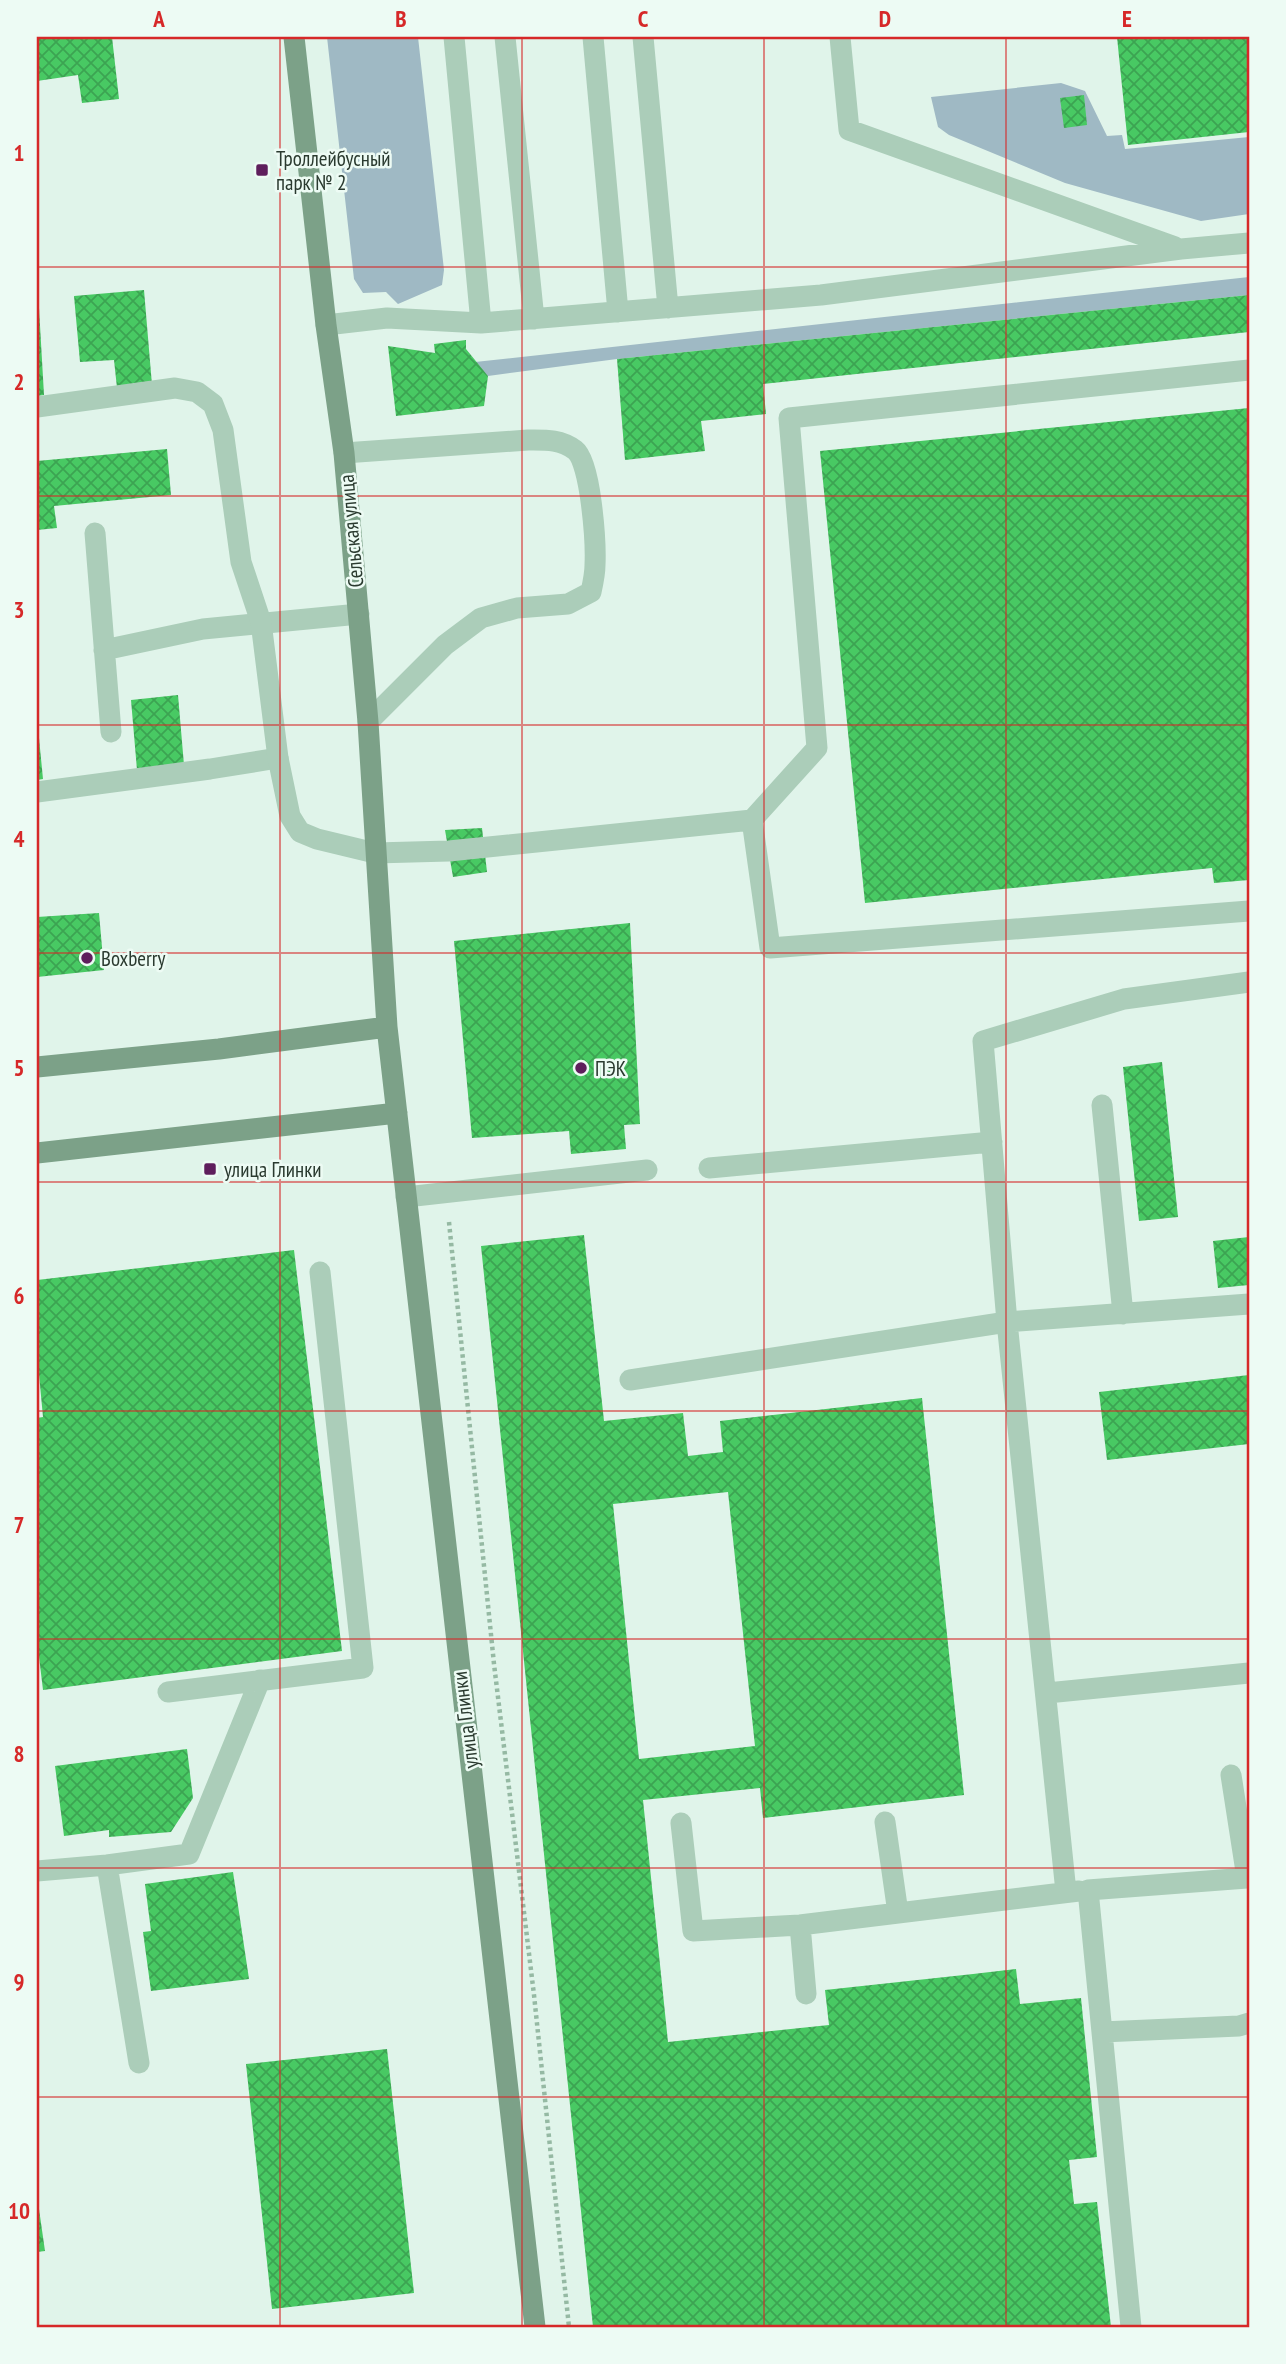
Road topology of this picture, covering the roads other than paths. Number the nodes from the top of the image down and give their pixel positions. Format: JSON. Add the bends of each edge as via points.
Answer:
{"nodes":[{"id":1,"x":294,"y":37,"type":"edge"},
{"id":2,"x":454,"y":37,"type":"edge"},
{"id":3,"x":505,"y":37,"type":"edge"},
{"id":4,"x":593,"y":37,"type":"edge"},
{"id":5,"x":643,"y":37,"type":"edge"},
{"id":6,"x":840,"y":37,"type":"edge"},
{"id":7,"x":1249,"y":243,"type":"edge"},
{"id":8,"x":1181,"y":248,"type":"junction"},
{"id":9,"x":668,"y":308,"type":"junction"},
{"id":10,"x":618,"y":312,"type":"junction"},
{"id":11,"x":534,"y":319,"type":"junction"},
{"id":12,"x":481,"y":323,"type":"junction"},
{"id":13,"x":326,"y":325,"type":"junction"},
{"id":14,"x":1249,"y":370,"type":"edge"},
{"id":15,"x":37,"y":407,"type":"edge"},
{"id":16,"x":344,"y":453,"type":"junction"},
{"id":17,"x":95,"y":533,"type":"dead end"},
{"id":18,"x":359,"y":614,"type":"junction"},
{"id":19,"x":261,"y":622,"type":"junction"},
{"id":20,"x":104,"y":650,"type":"junction"},
{"id":21,"x":368,"y":722,"type":"junction"},
{"id":22,"x":111,"y":732,"type":"dead end"},
{"id":23,"x":278,"y":758,"type":"junction"},
{"id":24,"x":37,"y":792,"type":"edge"},
{"id":25,"x":752,"y":820,"type":"junction"},
{"id":26,"x":375,"y":853,"type":"junction"},
{"id":27,"x":1249,"y":911,"type":"edge"},
{"id":28,"x":1249,"y":982,"type":"edge"},
{"id":29,"x":387,"y":1027,"type":"junction"},
{"id":30,"x":37,"y":1067,"type":"edge"},
{"id":31,"x":1102,"y":1105,"type":"dead end"},
{"id":32,"x":397,"y":1113,"type":"junction"},
{"id":33,"x":992,"y":1142,"type":"junction"},
{"id":34,"x":37,"y":1153,"type":"edge"},
{"id":35,"x":709,"y":1168,"type":"dead end"},
{"id":36,"x":647,"y":1170,"type":"dead end"},
{"id":37,"x":406,"y":1197,"type":"junction"},
{"id":38,"x":320,"y":1272,"type":"dead end"},
{"id":39,"x":1249,"y":1304,"type":"edge"},
{"id":40,"x":1123,"y":1314,"type":"junction"},
{"id":41,"x":1007,"y":1322,"type":"junction"},
{"id":42,"x":630,"y":1380,"type":"dead end"},
{"id":43,"x":1249,"y":1673,"type":"edge"},
{"id":44,"x":260,"y":1680,"type":"junction"},
{"id":45,"x":168,"y":1692,"type":"dead end"},
{"id":46,"x":1047,"y":1693,"type":"junction"},
{"id":47,"x":1231,"y":1775,"type":"dead end"},
{"id":48,"x":681,"y":1822,"type":"dead end"},
{"id":49,"x":885,"y":1822,"type":"dead end"},
{"id":50,"x":107,"y":1865,"type":"junction"},
{"id":51,"x":37,"y":1871,"type":"edge"},
{"id":52,"x":1248,"y":1886,"type":"edge"},
{"id":53,"x":1088,"y":1890,"type":"junction"},
{"id":54,"x":1066,"y":1892,"type":"junction"},
{"id":55,"x":898,"y":1913,"type":"junction"},
{"id":56,"x":800,"y":1925,"type":"junction"},
{"id":57,"x":806,"y":1994,"type":"dead end"},
{"id":58,"x":1249,"y":2023,"type":"edge"},
{"id":59,"x":1102,"y":2032,"type":"junction"},
{"id":60,"x":139,"y":2063,"type":"dead end"},
{"id":61,"x":535,"y":2327,"type":"edge"},
{"id":62,"x":1131,"y":2327,"type":"edge"}],
"edges":[{"from":1,"to":13,"type":"main road","name":"Сельская улица"},
{"from":2,"to":12,"type":"street"},
{"from":3,"to":11,"type":"street"},
{"from":4,"to":10,"type":"street"},
{"from":5,"to":9,"type":"street"},
{"from":6,"to":8,"type":"street","via":[[849,130]]},
{"from":7,"to":8,"type":"street"},
{"from":8,"to":9,"type":"street","via":[[821,295]]},
{"from":9,"to":10,"type":"street"},
{"from":10,"to":11,"type":"street"},
{"from":11,"to":12,"type":"street"},
{"from":12,"to":13,"type":"street","via":[[387,318]]},
{"from":13,"to":16,"type":"main road","name":"Сельская улица"},
{"from":14,"to":25,"type":"street","via":[[789,418],[817,748]]},
{"from":15,"to":19,"type":"street","via":[[175,388],[197,392],[213,404],[223,429],[241,562]]},
{"from":16,"to":18,"type":"main road","name":"Сельская улица"},
{"from":16,"to":21,"type":"street","via":[[558,440],[577,451],[587,470],[594,533],[591,592],[568,604],[517,608],[481,618],[445,645]]},
{"from":17,"to":20,"type":"street"},
{"from":18,"to":19,"type":"street"},
{"from":18,"to":21,"type":"main road","name":"Сельская улица"},
{"from":19,"to":20,"type":"street"},
{"from":19,"to":23,"type":"street"},
{"from":20,"to":22,"type":"street"},
{"from":21,"to":26,"type":"main road","name":"Сельская улица"},
{"from":23,"to":24,"type":"street"},
{"from":23,"to":26,"type":"street","via":[[290,816],[300,832]]},
{"from":25,"to":26,"type":"street","via":[[449,851]]},
{"from":25,"to":27,"type":"street","via":[[770,948]]},
{"from":26,"to":29,"type":"main road","name":"Сельская улица"},
{"from":28,"to":33,"type":"street","via":[[1124,999],[983,1041]]},
{"from":29,"to":30,"type":"main road"},
{"from":29,"to":32,"type":"main road","name":"улица Глинки"},
{"from":31,"to":40,"type":"street"},
{"from":32,"to":34,"type":"main road"},
{"from":32,"to":37,"type":"main road","name":"улица Глинки"},
{"from":33,"to":35,"type":"street"},
{"from":33,"to":41,"type":"street"},
{"from":36,"to":37,"type":"street"},
{"from":37,"to":61,"type":"main road","name":"улица Глинки"},
{"from":38,"to":44,"type":"street","via":[[363,1668]]},
{"from":39,"to":40,"type":"street"},
{"from":40,"to":41,"type":"street"},
{"from":41,"to":42,"type":"street"},
{"from":41,"to":46,"type":"street"},
{"from":43,"to":46,"type":"street"},
{"from":44,"to":45,"type":"street"},
{"from":44,"to":50,"type":"street","via":[[190,1854]]},
{"from":46,"to":54,"type":"street"},
{"from":47,"to":52,"type":"street"},
{"from":48,"to":56,"type":"street","via":[[693,1931]]},
{"from":49,"to":55,"type":"street"},
{"from":50,"to":51,"type":"street"},
{"from":50,"to":60,"type":"street"},
{"from":52,"to":53,"type":"street"},
{"from":53,"to":54,"type":"street"},
{"from":53,"to":59,"type":"street"},
{"from":54,"to":55,"type":"street"},
{"from":55,"to":56,"type":"street"},
{"from":56,"to":57,"type":"street"},
{"from":58,"to":59,"type":"street"},
{"from":59,"to":62,"type":"street"}]}
